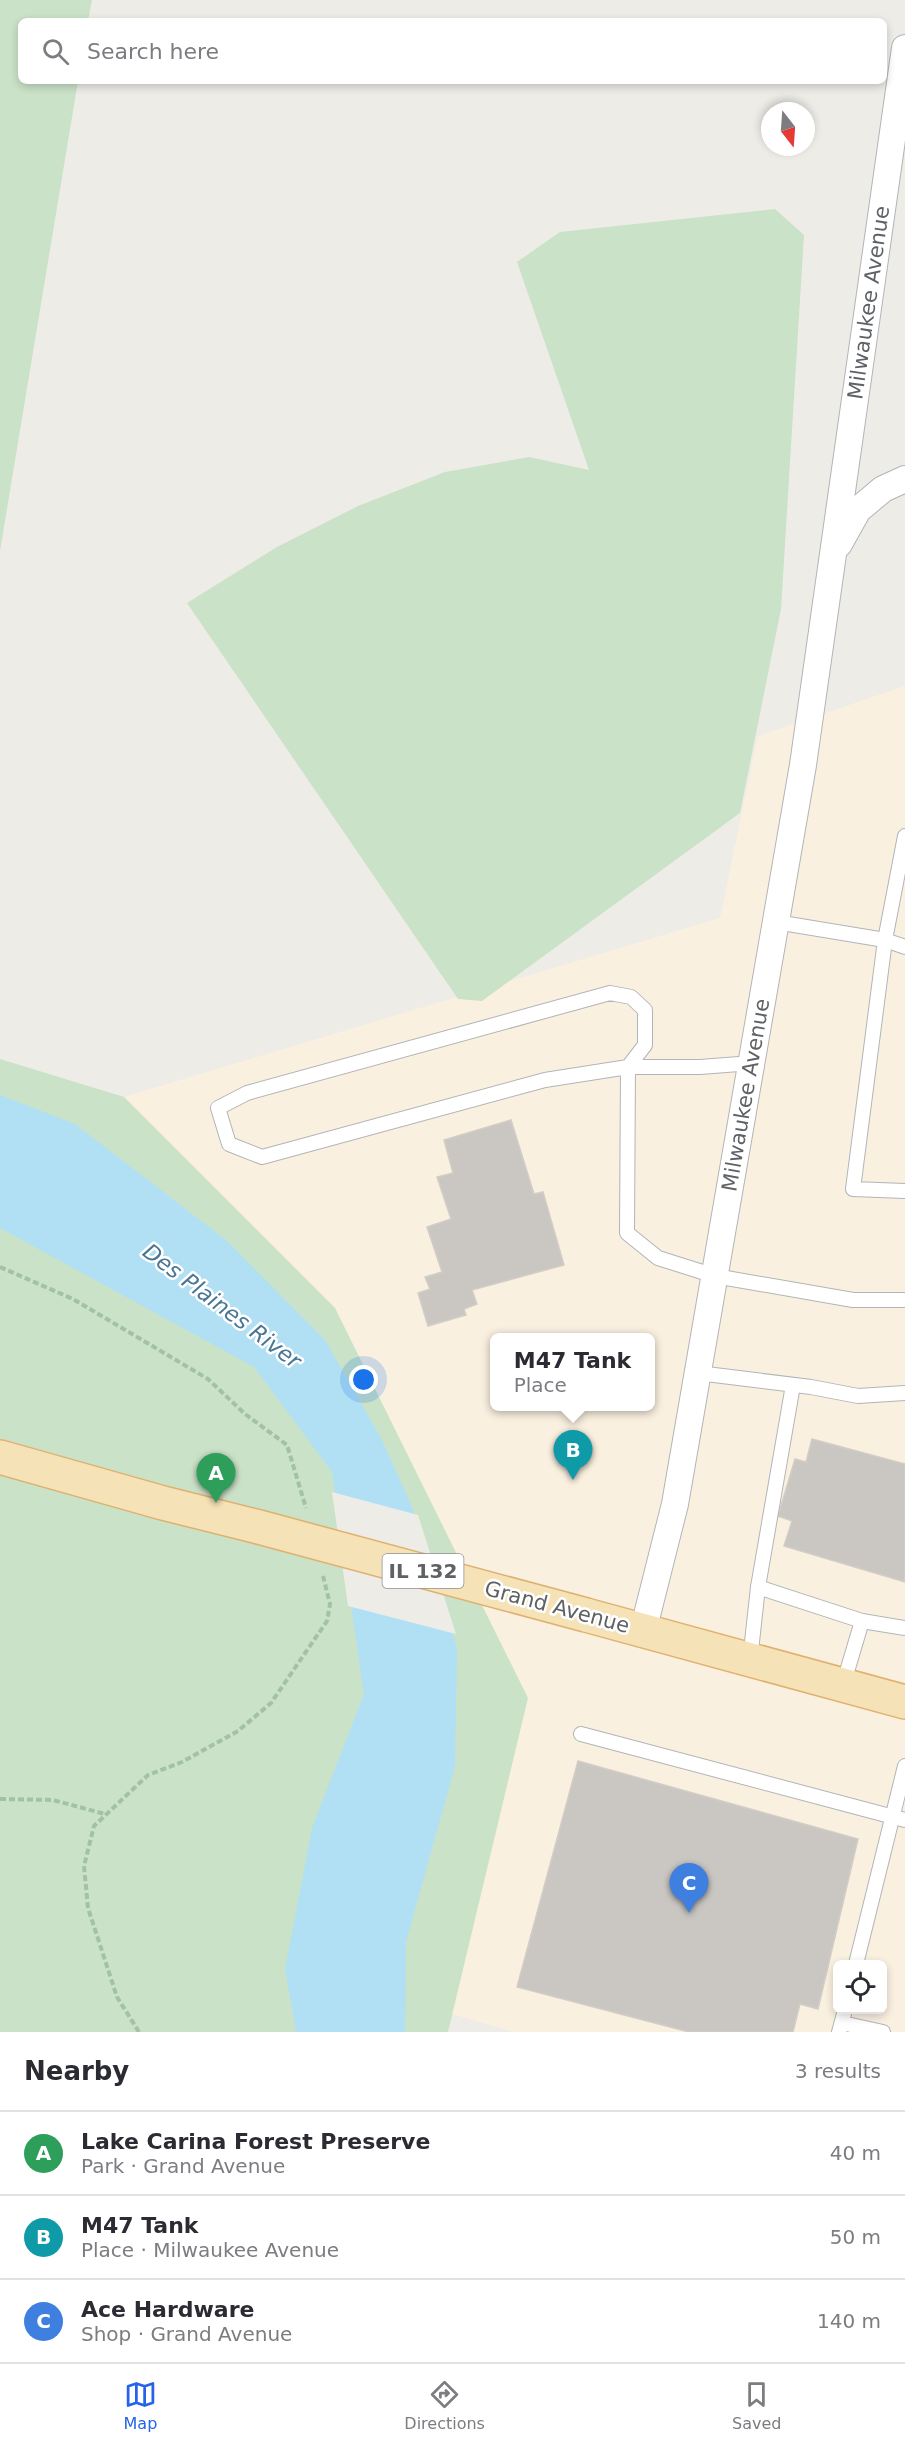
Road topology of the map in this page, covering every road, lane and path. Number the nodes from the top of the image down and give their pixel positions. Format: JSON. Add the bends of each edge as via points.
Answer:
{"nodes":[{"id":1,"x":905,"y":48,"type":"edge"},
{"id":2,"x":905,"y":479,"type":"edge"},
{"id":3,"x":831,"y":557,"type":"junction"},
{"id":4,"x":905,"y":836,"type":"edge"},
{"id":5,"x":898,"y":907,"type":"edge"},
{"id":6,"x":776,"y":922,"type":"junction"},
{"id":7,"x":885,"y":940,"type":"junction"},
{"id":8,"x":905,"y":946,"type":"edge"},
{"id":9,"x":752,"y":1062,"type":"junction"},
{"id":10,"x":628,"y":1067,"type":"junction"},
{"id":11,"x":905,"y":1191,"type":"edge"},
{"id":12,"x":0,"y":1267,"type":"edge"},
{"id":13,"x":715,"y":1276,"type":"junction"},
{"id":14,"x":905,"y":1300,"type":"edge"},
{"id":15,"x":698,"y":1373,"type":"junction"},
{"id":16,"x":793,"y":1385,"type":"junction"},
{"id":17,"x":905,"y":1393,"type":"edge"},
{"id":18,"x":0,"y":1457,"type":"edge"},
{"id":19,"x":296,"y":1471,"type":"dead end"},
{"id":20,"x":758,"y":1587,"type":"junction"},
{"id":21,"x":330,"y":1604,"type":"dead end"},
{"id":22,"x":862,"y":1622,"type":"junction"},
{"id":23,"x":905,"y":1628,"type":"edge"},
{"id":24,"x":644,"y":1631,"type":"junction"},
{"id":25,"x":750,"y":1660,"type":"junction"},
{"id":26,"x":843,"y":1685,"type":"junction"},
{"id":27,"x":905,"y":1702,"type":"edge"},
{"id":28,"x":581,"y":1734,"type":"dead end"},
{"id":29,"x":905,"y":1766,"type":"edge"},
{"id":30,"x":0,"y":1799,"type":"edge"},
{"id":31,"x":106,"y":1814,"type":"junction"},
{"id":32,"x":899,"y":1819,"type":"edge"},
{"id":33,"x":857,"y":1960,"type":"edge"},
{"id":34,"x":842,"y":2021,"type":"edge"},
{"id":35,"x":139,"y":2032,"type":"edge"},
{"id":36,"x":882,"y":2032,"type":"edge"}],
"edges":[{"from":1,"to":3,"type":"street","name":"Milwaukee Avenue"},
{"from":2,"to":3,"type":"street","name":"Milwaukee Avenue","via":[[883,489],[858,510]]},
{"from":3,"to":6,"type":"street","name":"Milwaukee Avenue","via":[[803,765]]},
{"from":4,"to":5,"type":"lane"},
{"from":5,"to":7,"type":"lane"},
{"from":6,"to":7,"type":"lane"},
{"from":6,"to":9,"type":"street","name":"Milwaukee Avenue"},
{"from":7,"to":8,"type":"lane"},
{"from":7,"to":11,"type":"lane","via":[[853,1189]]},
{"from":9,"to":10,"type":"lane"},
{"from":9,"to":13,"type":"street","name":"Milwaukee Avenue"},
{"from":10,"to":10,"type":"lane","via":[[545,1080],[262,1157],[229,1144],[219,1108],[248,1093],[610,993],[632,997],[645,1010],[645,1045]]},
{"from":10,"to":13,"type":"lane","via":[[627,1233],[658,1258]]},
{"from":12,"to":19,"type":"path","via":[[73,1299],[208,1379],[245,1414],[287,1445]]},
{"from":13,"to":14,"type":"lane","via":[[853,1300]]},
{"from":13,"to":15,"type":"street","name":"Milwaukee Avenue"},
{"from":15,"to":16,"type":"lane"},
{"from":15,"to":24,"type":"street","name":"Milwaukee Avenue","via":[[675,1504]]},
{"from":16,"to":17,"type":"lane","via":[[858,1396]]},
{"from":16,"to":20,"type":"lane"},
{"from":18,"to":24,"type":"main road","name":"Grand Avenue","number":"IL 132","bridge":true},
{"from":20,"to":22,"type":"lane"},
{"from":20,"to":25,"type":"lane"},
{"from":21,"to":31,"type":"path","via":[[327,1621],[271,1703],[238,1731],[182,1762],[148,1775]]},
{"from":22,"to":23,"type":"lane"},
{"from":22,"to":26,"type":"lane"},
{"from":24,"to":25,"type":"main road","name":"Grand Avenue"},
{"from":25,"to":26,"type":"main road","name":"Grand Avenue"},
{"from":26,"to":27,"type":"main road","name":"Grand Avenue"},
{"from":28,"to":32,"type":"lane"},
{"from":29,"to":32,"type":"lane"},
{"from":30,"to":31,"type":"path","via":[[53,1800]]},
{"from":31,"to":35,"type":"path","via":[[94,1826],[84,1866],[88,1908],[117,1997]]},
{"from":32,"to":33,"type":"lane"},
{"from":34,"to":36,"type":"lane"}]}
